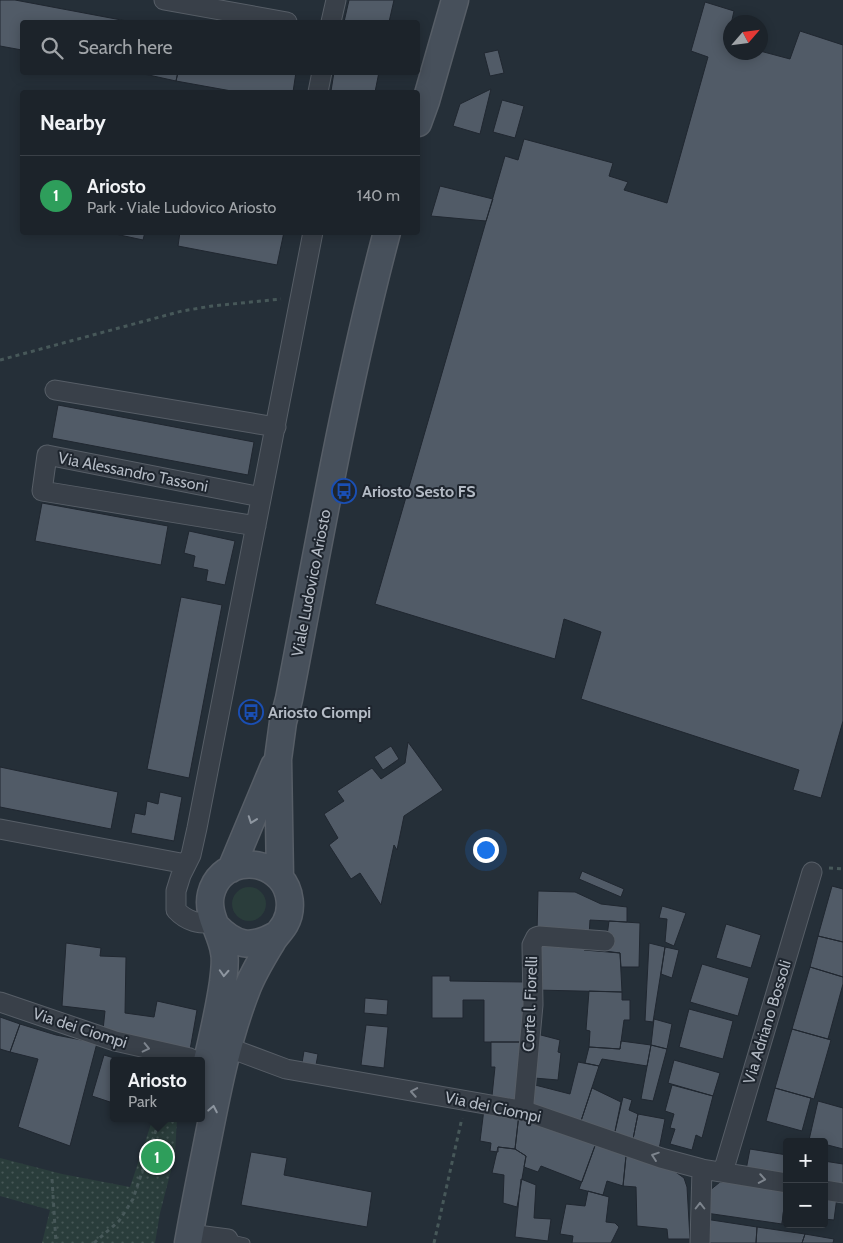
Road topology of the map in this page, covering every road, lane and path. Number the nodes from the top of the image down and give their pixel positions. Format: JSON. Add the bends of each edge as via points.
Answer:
{"nodes":[{"id":1,"x":164,"y":0,"type":"edge"},
{"id":2,"x":336,"y":0,"type":"edge"},
{"id":3,"x":441,"y":0,"type":"edge"},
{"id":4,"x":455,"y":0,"type":"edge"},
{"id":5,"x":276,"y":20,"type":"edge"},
{"id":6,"x":332,"y":20,"type":"edge"},
{"id":7,"x":321,"y":75,"type":"edge"},
{"id":8,"x":318,"y":90,"type":"edge"},
{"id":9,"x":420,"y":96,"type":"edge"},
{"id":10,"x":420,"y":118,"type":"edge"},
{"id":11,"x":312,"y":235,"type":"edge"},
{"id":12,"x":386,"y":235,"type":"edge"},
{"id":13,"x":302,"y":297,"type":"junction"},
{"id":14,"x":0,"y":360,"type":"edge"},
{"id":15,"x":55,"y":390,"type":"dead end"},
{"id":16,"x":276,"y":427,"type":"junction"},
{"id":17,"x":261,"y":497,"type":"junction"},
{"id":18,"x":256,"y":526,"type":"junction"},
{"id":19,"x":278,"y":759,"type":"junction"},
{"id":20,"x":0,"y":828,"type":"edge"},
{"id":21,"x":186,"y":864,"type":"junction"},
{"id":22,"x":231,"y":869,"type":"junction"},
{"id":23,"x":812,"y":872,"type":"dead end"},
{"id":24,"x":280,"y":878,"type":"junction"},
{"id":25,"x":215,"y":924,"type":"junction"},
{"id":26,"x":276,"y":935,"type":"junction"},
{"id":27,"x":604,"y":942,"type":"dead end"},
{"id":28,"x":0,"y":1002,"type":"edge"},
{"id":29,"x":208,"y":1055,"type":"junction"},
{"id":30,"x":205,"y":1068,"type":"edge"},
{"id":31,"x":205,"y":1076,"type":"edge"},
{"id":32,"x":466,"y":1100,"type":"junction"},
{"id":33,"x":525,"y":1111,"type":"junction"},
{"id":34,"x":159,"y":1122,"type":"edge"},
{"id":35,"x":194,"y":1122,"type":"edge"},
{"id":36,"x":199,"y":1122,"type":"edge"},
{"id":37,"x":702,"y":1169,"type":"junction"},
{"id":38,"x":723,"y":1172,"type":"junction"},
{"id":39,"x":52,"y":1179,"type":"dead end"},
{"id":40,"x":783,"y":1182,"type":"edge"},
{"id":41,"x":828,"y":1191,"type":"edge"},
{"id":42,"x":843,"y":1193,"type":"edge"},
{"id":43,"x":182,"y":1240,"type":"edge"},
{"id":44,"x":234,"y":1242,"type":"edge"},
{"id":45,"x":56,"y":1243,"type":"edge"},
{"id":46,"x":94,"y":1243,"type":"edge"},
{"id":47,"x":434,"y":1243,"type":"edge"},
{"id":48,"x":700,"y":1243,"type":"edge"}],
"edges":[{"from":1,"to":5,"type":"street"},
{"from":2,"to":6,"type":"street"},
{"from":3,"to":9,"type":"street"},
{"from":4,"to":10,"type":"street"},
{"from":7,"to":8,"type":"street"},
{"from":11,"to":13,"type":"street"},
{"from":12,"to":19,"type":"street","name":"Viale Ludovico Ariosto","via":[[329,488]]},
{"from":13,"to":14,"type":"path","via":[[182,311]]},
{"from":13,"to":16,"type":"street"},
{"from":15,"to":16,"type":"street"},
{"from":16,"to":17,"type":"street"},
{"from":17,"to":18,"type":"street"},
{"from":17,"to":18,"type":"street","name":"Via Alessandro Tassoni","via":[[47,455],[42,491]]},
{"from":18,"to":21,"type":"street","via":[[198,828]]},
{"from":19,"to":22,"type":"street","name":"Viale Ludovico Ariosto","one_way":true},
{"from":19,"to":24,"type":"street","name":"Viale Ludovico Ariosto"},
{"from":20,"to":21,"type":"street"},
{"from":21,"to":25,"type":"street","via":[[176,891],[176,910],[184,919]]},
{"from":22,"to":24,"type":"street","via":[[240,865],[260,865]]},
{"from":22,"to":25,"type":"street","name":"Viale Ludovico Ariosto","via":[[220,877],[210,895]]},
{"from":23,"to":38,"type":"street","name":"Via Adriano Bossoli"},
{"from":24,"to":26,"type":"street","name":"Viale Ludovico Ariosto","via":[[290,904],[285,924]]},
{"from":25,"to":26,"type":"street","via":[[225,936],[237,942],[264,942]]},
{"from":25,"to":29,"type":"street","name":"Viale Ludovico Ariosto","one_way":true,"via":[[225,953],[223,982]]},
{"from":26,"to":29,"type":"street","name":"Viale Ludovico Ariosto"},
{"from":27,"to":33,"type":"street","name":"Corte l. Fiorelli","via":[[540,936],[532,945],[533,1005]]},
{"from":28,"to":29,"type":"street","name":"Via dei Ciompi","one_way":true,"via":[[115,1041]]},
{"from":29,"to":30,"type":"street","name":"Viale Ludovico Ariosto"},
{"from":31,"to":29,"type":"street","name":"Viale Ludovico Ariosto","one_way":true},
{"from":32,"to":29,"type":"street","name":"Via dei Ciompi","one_way":true},
{"from":32,"to":33,"type":"street","name":"Via dei Ciompi"},
{"from":32,"to":47,"type":"path"},
{"from":37,"to":33,"type":"street","name":"Via dei Ciompi","one_way":true},
{"from":34,"to":46,"type":"path","via":[[132,1199],[120,1221]]},
{"from":35,"to":43,"type":"street"},
{"from":43,"to":36,"type":"street","name":"Viale Ludovico Ariosto","one_way":true},
{"from":37,"to":38,"type":"street","name":"Via dei Ciompi"},
{"from":48,"to":37,"type":"street","one_way":true},
{"from":38,"to":40,"type":"street","name":"Via dei Ciompi","one_way":true},
{"from":39,"to":45,"type":"path"},
{"from":41,"to":42,"type":"street"},
{"from":43,"to":44,"type":"street"}]}
